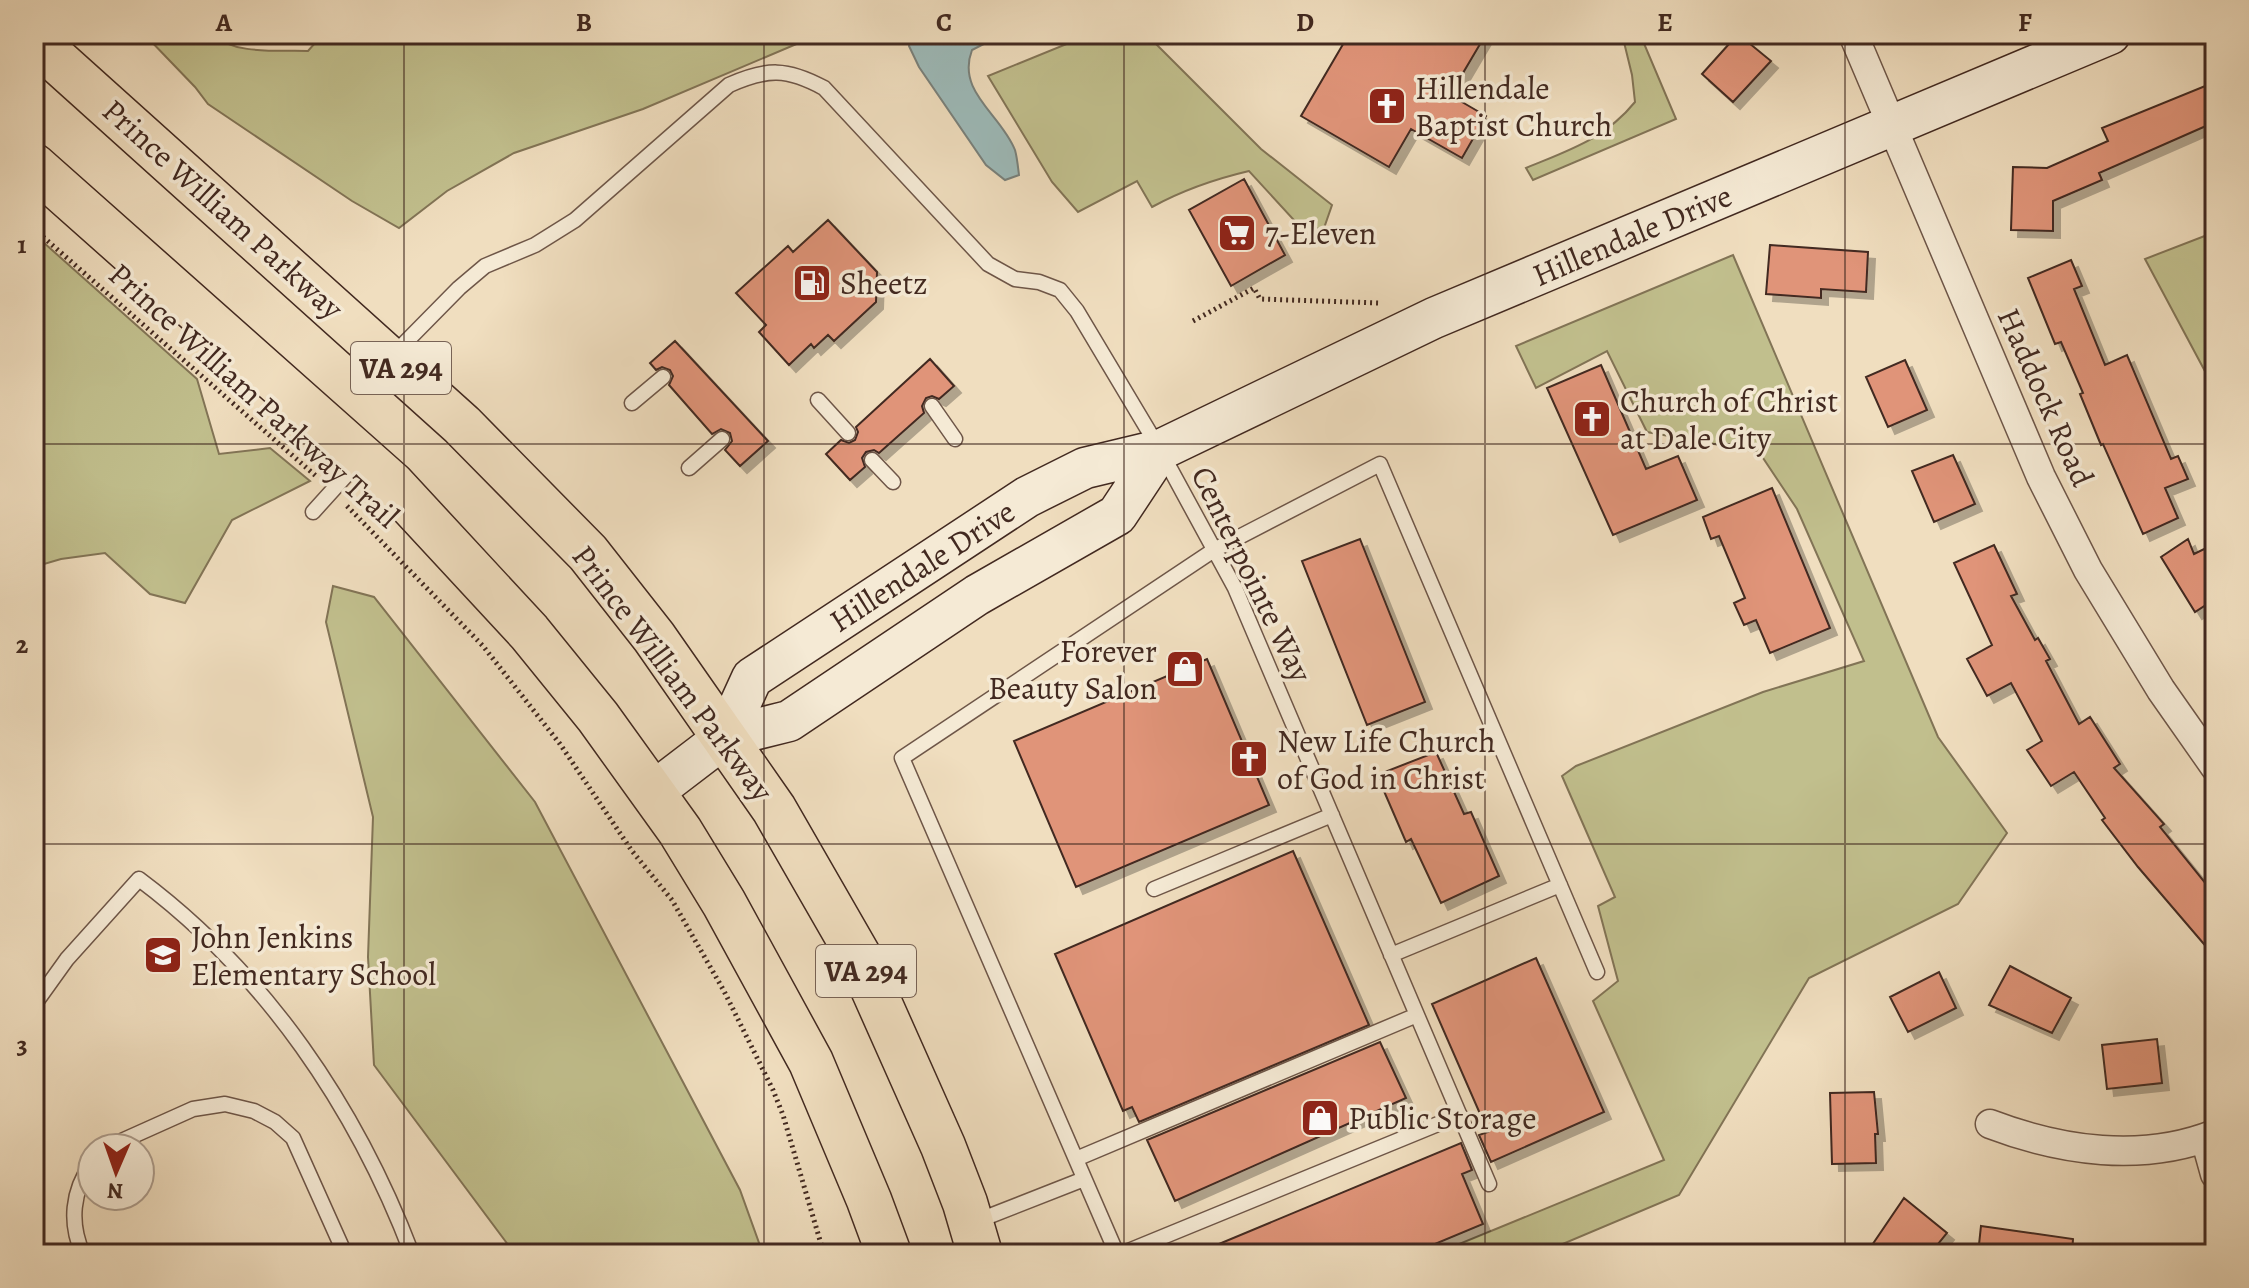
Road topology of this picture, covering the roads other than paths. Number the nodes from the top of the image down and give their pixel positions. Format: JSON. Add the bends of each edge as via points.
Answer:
{"nodes":[{"id":1,"x":1853,"y":34,"type":"edge"},
{"id":2,"x":2110,"y":34,"type":"edge"},
{"id":3,"x":34,"y":40,"type":"edge"},
{"id":4,"x":1892,"y":126,"type":"junction"},
{"id":5,"x":34,"y":166,"type":"edge"},
{"id":6,"x":390,"y":358,"type":"junction"},
{"id":7,"x":663,"y":377,"type":"dead end"},
{"id":8,"x":818,"y":400,"type":"dead end"},
{"id":9,"x":632,"y":403,"type":"dead end"},
{"id":10,"x":932,"y":406,"type":"dead end"},
{"id":11,"x":848,"y":433,"type":"dead end"},
{"id":12,"x":722,"y":439,"type":"dead end"},
{"id":13,"x":955,"y":439,"type":"dead end"},
{"id":14,"x":1160,"y":450,"type":"junction"},
{"id":15,"x":363,"y":457,"type":"junction"},
{"id":16,"x":872,"y":460,"type":"dead end"},
{"id":17,"x":689,"y":468,"type":"dead end"},
{"id":18,"x":893,"y":482,"type":"dead end"},
{"id":19,"x":313,"y":512,"type":"dead end"},
{"id":20,"x":1214,"y":550,"type":"junction"},
{"id":21,"x":725,"y":737,"type":"junction"},
{"id":22,"x":2215,"y":767,"type":"edge"},
{"id":23,"x":653,"y":792,"type":"junction"},
{"id":24,"x":1332,"y":815,"type":"junction"},
{"id":25,"x":1560,"y":885,"type":"junction"},
{"id":26,"x":1154,"y":889,"type":"dead end"},
{"id":27,"x":1391,"y":955,"type":"junction"},
{"id":28,"x":1597,"y":972,"type":"dead end"},
{"id":29,"x":34,"y":1005,"type":"edge"},
{"id":30,"x":1417,"y":1015,"type":"junction"},
{"id":31,"x":1460,"y":1115,"type":"junction"},
{"id":32,"x":1990,"y":1124,"type":"dead end"},
{"id":33,"x":142,"y":1132,"type":"edge"},
{"id":34,"x":2210,"y":1136,"type":"edge"},
{"id":35,"x":1076,"y":1159,"type":"junction"},
{"id":36,"x":2215,"y":1174,"type":"edge"},
{"id":37,"x":1084,"y":1179,"type":"junction"},
{"id":38,"x":1489,"y":1184,"type":"dead end"},
{"id":39,"x":76,"y":1193,"type":"edge"},
{"id":40,"x":976,"y":1239,"type":"edge"},
{"id":41,"x":83,"y":1254,"type":"edge"},
{"id":42,"x":345,"y":1254,"type":"edge"},
{"id":43,"x":412,"y":1254,"type":"edge"},
{"id":44,"x":889,"y":1254,"type":"edge"},
{"id":45,"x":1119,"y":1254,"type":"edge"}],
"edges":[{"from":1,"to":4,"type":"street","name":"Haddock Road"},
{"from":2,"to":4,"type":"main road","name":"Hillendale Drive"},
{"from":3,"to":6,"type":"highway","name":"Prince William Parkway","number":"VA 294"},
{"from":4,"to":14,"type":"main road","name":"Hillendale Drive","via":[[1434,318]]},
{"from":4,"to":22,"type":"street","name":"Haddock Road","via":[[2041,477],[2096,583]]},
{"from":5,"to":15,"type":"highway","number":"VA 294"},
{"from":6,"to":14,"type":"lane","name":"Centerpointe Way","via":[[485,266],[535,245],[575,220],[729,85],[780,71],[824,88],[988,264],[1015,279],[1060,290]]},
{"from":6,"to":21,"type":"highway","name":"Prince William Parkway","number":"VA 294","via":[[588,553]]},
{"from":7,"to":9,"type":"lane"},
{"from":8,"to":11,"type":"lane"},
{"from":10,"to":13,"type":"lane"},
{"from":12,"to":17,"type":"lane"},
{"from":14,"to":20,"type":"lane","name":"Centerpointe Way"},
{"from":14,"to":21,"type":"main road","name":"Hillendale Drive","via":[[1117,515],[977,595],[789,721]]},
{"from":14,"to":21,"type":"main road","name":"Hillendale Drive","via":[[1085,468],[1027,497],[785,656],[752,678]]},
{"from":15,"to":19,"type":"lane"},
{"from":15,"to":23,"type":"highway","number":"VA 294","via":[[529,632]]},
{"from":16,"to":18,"type":"lane"},
{"from":20,"to":24,"type":"lane","name":"Centerpointe Way"},
{"from":20,"to":25,"type":"lane","via":[[1380,464]]},
{"from":20,"to":35,"type":"lane","via":[[902,758]]},
{"from":21,"to":23,"type":"main road","name":"Hillendale Drive"},
{"from":21,"to":40,"type":"highway","name":"Prince William Parkway","number":"VA 294","via":[[780,818],[858,955],[943,1146]]},
{"from":23,"to":44,"type":"highway","number":"VA 294","via":[[724,903],[811,1062]]},
{"from":24,"to":26,"type":"lane"},
{"from":24,"to":27,"type":"lane","name":"Centerpointe Way"},
{"from":25,"to":27,"type":"lane"},
{"from":25,"to":28,"type":"lane"},
{"from":27,"to":30,"type":"lane","name":"Centerpointe Way"},
{"from":29,"to":43,"type":"lane","via":[[67,959],[139,879],[221,949],[283,1019],[345,1110]]},
{"from":30,"to":31,"type":"lane","name":"Centerpointe Way"},
{"from":30,"to":35,"type":"lane"},
{"from":31,"to":38,"type":"lane","name":"Centerpointe Way"},
{"from":31,"to":45,"type":"lane"},
{"from":32,"to":34,"type":"street","via":[[2071,1148],[2103,1150],[2166,1147]]},
{"from":33,"to":42,"type":"lane","via":[[193,1109],[225,1104],[275,1122],[293,1138]]},
{"from":34,"to":36,"type":"street"},
{"from":35,"to":37,"type":"lane"},
{"from":37,"to":40,"type":"lane"},
{"from":37,"to":45,"type":"lane"},
{"from":39,"to":41,"type":"lane","via":[[73,1217]]}]}
